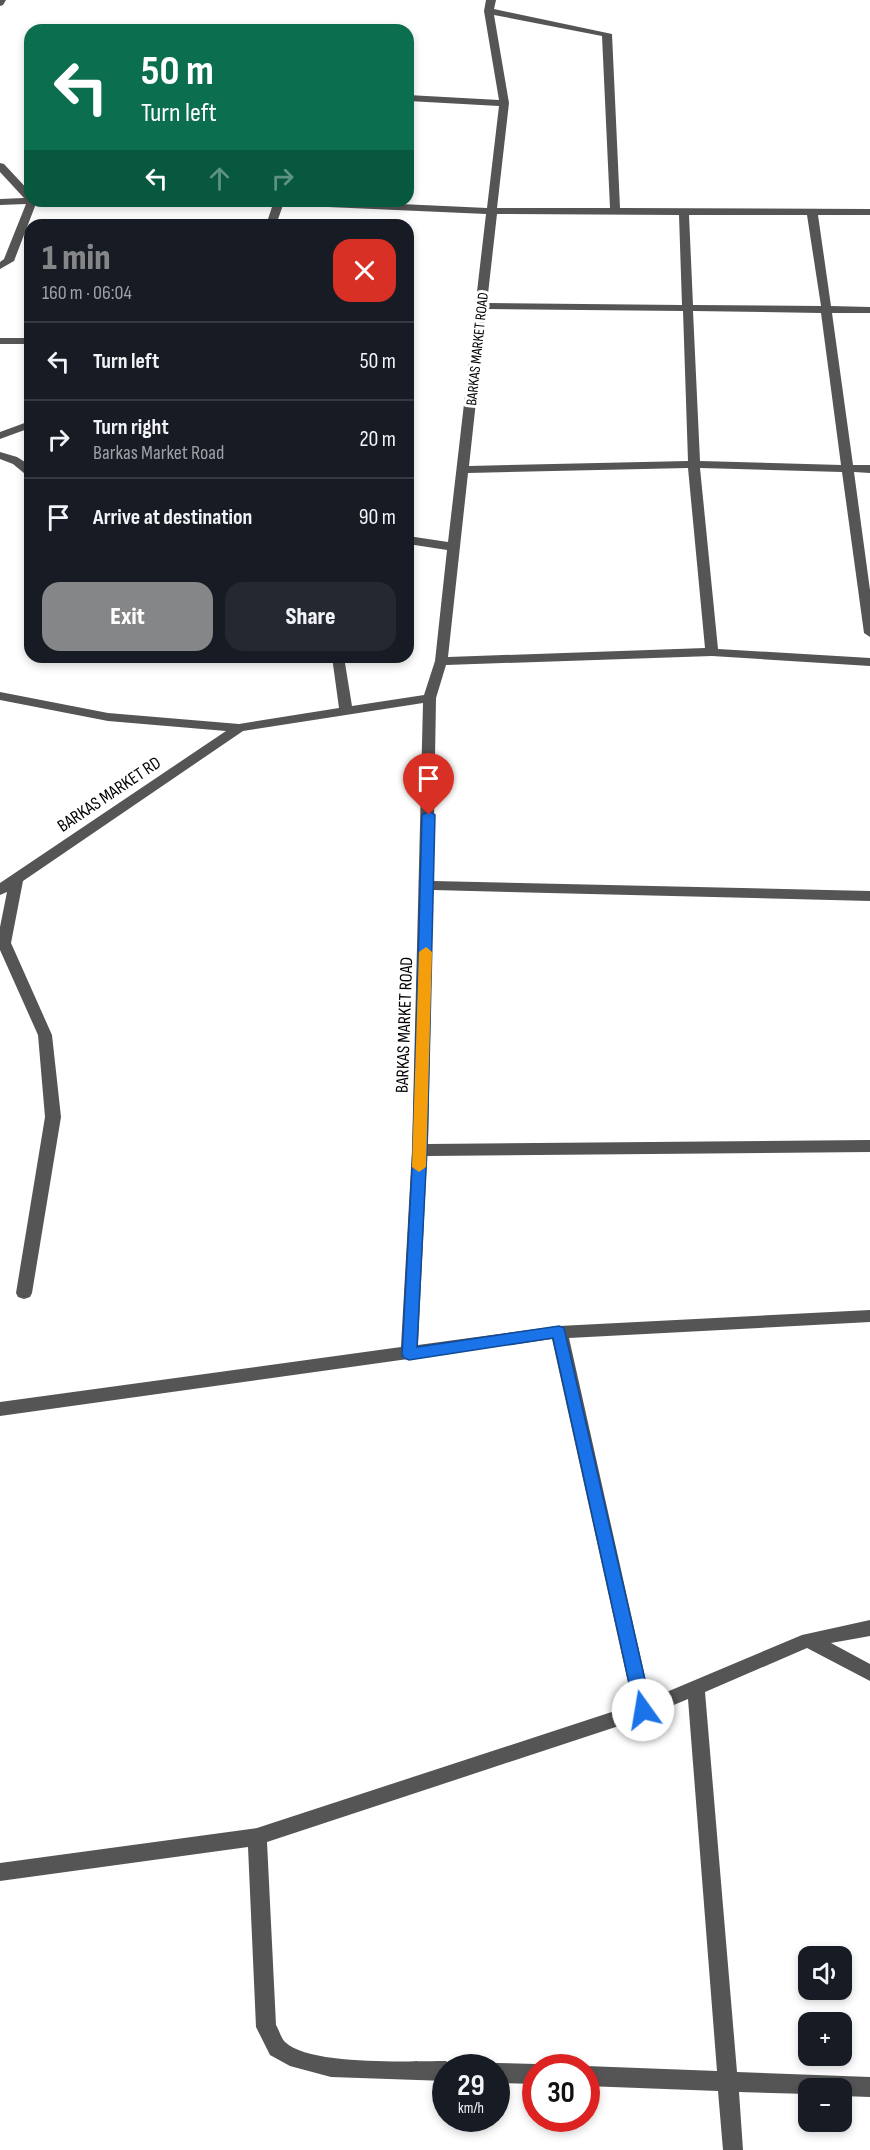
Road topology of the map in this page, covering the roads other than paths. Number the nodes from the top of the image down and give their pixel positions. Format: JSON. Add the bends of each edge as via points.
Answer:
{"nodes":[{"id":1,"x":490,"y":5,"type":"edge"},
{"id":2,"x":414,"y":98,"type":"edge"},
{"id":3,"x":504,"y":103,"type":"junction"},
{"id":4,"x":0,"y":166,"type":"edge"},
{"id":5,"x":24,"y":192,"type":"edge"},
{"id":6,"x":24,"y":200,"type":"edge"},
{"id":7,"x":0,"y":202,"type":"edge"},
{"id":8,"x":397,"y":207,"type":"edge"},
{"id":9,"x":615,"y":210,"type":"junction"},
{"id":10,"x":684,"y":210,"type":"junction"},
{"id":11,"x":812,"y":210,"type":"junction"},
{"id":12,"x":491,"y":211,"type":"junction"},
{"id":13,"x":870,"y":212,"type":"edge"},
{"id":14,"x":24,"y":219,"type":"edge"},
{"id":15,"x":0,"y":266,"type":"edge"},
{"id":16,"x":482,"y":306,"type":"junction"},
{"id":17,"x":687,"y":306,"type":"junction"},
{"id":18,"x":828,"y":309,"type":"junction"},
{"id":19,"x":870,"y":310,"type":"edge"},
{"id":20,"x":0,"y":341,"type":"edge"},
{"id":21,"x":24,"y":341,"type":"edge"},
{"id":22,"x":24,"y":426,"type":"edge"},
{"id":23,"x":0,"y":436,"type":"edge"},
{"id":24,"x":0,"y":456,"type":"edge"},
{"id":25,"x":694,"y":464,"type":"junction"},
{"id":26,"x":24,"y":466,"type":"edge"},
{"id":27,"x":846,"y":468,"type":"junction"},
{"id":28,"x":870,"y":469,"type":"edge"},
{"id":29,"x":463,"y":470,"type":"junction"},
{"id":30,"x":414,"y":541,"type":"edge"},
{"id":31,"x":454,"y":547,"type":"junction"},
{"id":32,"x":870,"y":633,"type":"edge"},
{"id":33,"x":712,"y":652,"type":"junction"},
{"id":34,"x":441,"y":661,"type":"junction"},
{"id":35,"x":870,"y":662,"type":"edge"},
{"id":36,"x":339,"y":663,"type":"edge"},
{"id":37,"x":0,"y":696,"type":"edge"},
{"id":38,"x":430,"y":698,"type":"junction"},
{"id":39,"x":346,"y":711,"type":"junction"},
{"id":40,"x":239,"y":728,"type":"junction"},
{"id":41,"x":17,"y":878,"type":"junction"},
{"id":42,"x":428,"y":885,"type":"junction"},
{"id":43,"x":0,"y":890,"type":"edge"},
{"id":44,"x":870,"y":896,"type":"edge"},
{"id":45,"x":870,"y":1146,"type":"edge"},
{"id":46,"x":420,"y":1150,"type":"junction"},
{"id":47,"x":24,"y":1293,"type":"dead end"},
{"id":48,"x":870,"y":1316,"type":"edge"},
{"id":49,"x":559,"y":1332,"type":"junction"},
{"id":50,"x":409,"y":1354,"type":"junction"},
{"id":51,"x":0,"y":1409,"type":"edge"},
{"id":52,"x":870,"y":1628,"type":"edge"},
{"id":53,"x":808,"y":1640,"type":"junction"},
{"id":54,"x":870,"y":1673,"type":"edge"},
{"id":55,"x":696,"y":1688,"type":"junction"},
{"id":56,"x":643,"y":1710,"type":"junction"},
{"id":57,"x":256,"y":1837,"type":"junction"},
{"id":58,"x":0,"y":1872,"type":"edge"},
{"id":59,"x":432,"y":2071,"type":"edge"},
{"id":60,"x":600,"y":2076,"type":"edge"},
{"id":61,"x":728,"y":2081,"type":"junction"},
{"id":62,"x":870,"y":2087,"type":"edge"},
{"id":63,"x":733,"y":2150,"type":"edge"}],
"edges":[{"from":1,"to":3,"type":"street","name":"BARKAS MARKET ROAD"},
{"from":1,"to":9,"type":"street","via":[[607,34]]},
{"from":2,"to":3,"type":"street"},
{"from":3,"to":12,"type":"street","name":"BARKAS MARKET ROAD"},
{"from":4,"to":5,"type":"street"},
{"from":6,"to":7,"type":"street"},
{"from":8,"to":12,"type":"street"},
{"from":9,"to":10,"type":"street"},
{"from":9,"to":12,"type":"street"},
{"from":10,"to":11,"type":"street"},
{"from":10,"to":17,"type":"street"},
{"from":11,"to":13,"type":"street"},
{"from":11,"to":18,"type":"street"},
{"from":12,"to":16,"type":"street","name":"BARKAS MARKET ROAD"},
{"from":14,"to":15,"type":"street","via":[[9,261]]},
{"from":16,"to":17,"type":"street"},
{"from":16,"to":29,"type":"street","name":"BARKAS MARKET ROAD"},
{"from":17,"to":18,"type":"street"},
{"from":17,"to":25,"type":"street"},
{"from":18,"to":19,"type":"street"},
{"from":18,"to":27,"type":"street"},
{"from":20,"to":21,"type":"street"},
{"from":22,"to":23,"type":"street"},
{"from":24,"to":26,"type":"street"},
{"from":25,"to":27,"type":"street"},
{"from":25,"to":29,"type":"street"},
{"from":25,"to":33,"type":"street"},
{"from":27,"to":28,"type":"street"},
{"from":27,"to":32,"type":"street"},
{"from":29,"to":31,"type":"street","name":"BARKAS MARKET ROAD"},
{"from":30,"to":31,"type":"street"},
{"from":31,"to":34,"type":"street","name":"BARKAS MARKET ROAD"},
{"from":33,"to":34,"type":"street"},
{"from":33,"to":35,"type":"street"},
{"from":34,"to":38,"type":"street","name":"BARKAS MARKET ROAD"},
{"from":36,"to":39,"type":"street"},
{"from":37,"to":40,"type":"street","via":[[108,717]]},
{"from":38,"to":39,"type":"street"},
{"from":38,"to":42,"type":"street","name":"BARKAS MARKET ROAD"},
{"from":39,"to":40,"type":"street"},
{"from":40,"to":41,"type":"street","name":"BARKAS MARKET RD"},
{"from":41,"to":43,"type":"street","name":"BARKAS MARKET RD"},
{"from":41,"to":47,"type":"street","via":[[4,943],[45,1035],[53,1117]]},
{"from":42,"to":44,"type":"street"},
{"from":42,"to":46,"type":"street","name":"BARKAS MARKET ROAD"},
{"from":45,"to":46,"type":"street"},
{"from":46,"to":50,"type":"street","name":"BARKAS MARKET ROAD"},
{"from":48,"to":49,"type":"street"},
{"from":49,"to":50,"type":"street"},
{"from":49,"to":56,"type":"street"},
{"from":50,"to":51,"type":"street"},
{"from":52,"to":53,"type":"street"},
{"from":53,"to":54,"type":"street"},
{"from":53,"to":55,"type":"street"},
{"from":55,"to":56,"type":"street"},
{"from":55,"to":61,"type":"street"},
{"from":56,"to":57,"type":"street"},
{"from":57,"to":58,"type":"street"},
{"from":57,"to":59,"type":"street","via":[[266,2027],[278,2048],[300,2061],[328,2067]]},
{"from":60,"to":61,"type":"street"},
{"from":61,"to":62,"type":"street"},
{"from":61,"to":63,"type":"street"}]}
